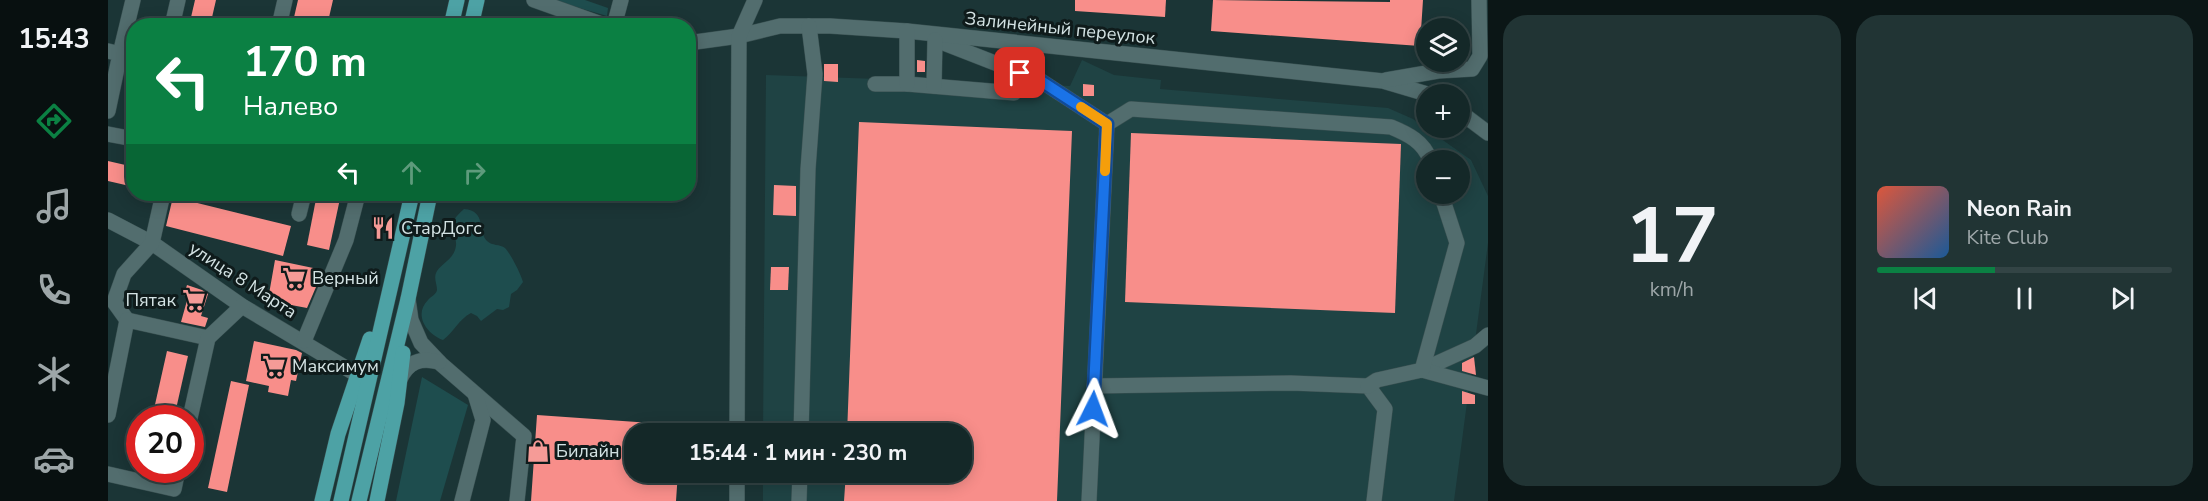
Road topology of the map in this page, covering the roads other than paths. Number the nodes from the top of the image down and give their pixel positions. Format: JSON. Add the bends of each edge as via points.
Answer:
{"nodes":[{"id":1,"x":133,"y":0,"type":"edge"},
{"id":2,"x":178,"y":0,"type":"edge"},
{"id":3,"x":285,"y":0,"type":"edge"},
{"id":4,"x":457,"y":0,"type":"edge"},
{"id":5,"x":477,"y":0,"type":"edge"},
{"id":6,"x":534,"y":0,"type":"edge"},
{"id":7,"x":621,"y":0,"type":"edge"},
{"id":8,"x":755,"y":0,"type":"edge"},
{"id":9,"x":1479,"y":0,"type":"edge"},
{"id":10,"x":129,"y":18,"type":"edge"},
{"id":11,"x":174,"y":18,"type":"edge"},
{"id":12,"x":281,"y":18,"type":"edge"},
{"id":13,"x":453,"y":18,"type":"edge"},
{"id":14,"x":473,"y":18,"type":"edge"},
{"id":15,"x":585,"y":18,"type":"edge"},
{"id":16,"x":616,"y":18,"type":"edge"},
{"id":17,"x":809,"y":26,"type":"junction"},
{"id":18,"x":126,"y":32,"type":"edge"},
{"id":19,"x":913,"y":32,"type":"junction"},
{"id":20,"x":739,"y":36,"type":"junction"},
{"id":21,"x":935,"y":40,"type":"junction"},
{"id":22,"x":696,"y":42,"type":"edge"},
{"id":23,"x":121,"y":54,"type":"edge"},
{"id":24,"x":1383,"y":81,"type":"junction"},
{"id":25,"x":875,"y":84,"type":"dead end"},
{"id":26,"x":907,"y":84,"type":"junction"},
{"id":27,"x":934,"y":86,"type":"junction"},
{"id":28,"x":1416,"y":91,"type":"edge"},
{"id":29,"x":1014,"y":93,"type":"dead end"},
{"id":30,"x":108,"y":111,"type":"edge"},
{"id":31,"x":1470,"y":120,"type":"edge"},
{"id":32,"x":1107,"y":124,"type":"junction"},
{"id":33,"x":1488,"y":133,"type":"edge"},
{"id":34,"x":108,"y":134,"type":"edge"},
{"id":35,"x":126,"y":138,"type":"edge"},
{"id":36,"x":1423,"y":150,"type":"edge"},
{"id":37,"x":162,"y":201,"type":"edge"},
{"id":38,"x":302,"y":201,"type":"edge"},
{"id":39,"x":356,"y":201,"type":"edge"},
{"id":40,"x":410,"y":201,"type":"edge"},
{"id":41,"x":429,"y":201,"type":"edge"},
{"id":42,"x":1444,"y":204,"type":"edge"},
{"id":43,"x":299,"y":214,"type":"dead end"},
{"id":44,"x":108,"y":220,"type":"edge"},
{"id":45,"x":152,"y":243,"type":"junction"},
{"id":46,"x":388,"y":292,"type":"junction"},
{"id":47,"x":408,"y":299,"type":"junction"},
{"id":48,"x":242,"y":306,"type":"junction"},
{"id":49,"x":127,"y":320,"type":"junction"},
{"id":50,"x":1488,"y":335,"type":"edge"},
{"id":51,"x":208,"y":338,"type":"junction"},
{"id":52,"x":304,"y":341,"type":"junction"},
{"id":53,"x":439,"y":362,"type":"junction"},
{"id":54,"x":1422,"y":370,"type":"junction"},
{"id":55,"x":356,"y":375,"type":"junction"},
{"id":56,"x":400,"y":379,"type":"junction"},
{"id":57,"x":1095,"y":386,"type":"junction"},
{"id":58,"x":1368,"y":386,"type":"junction"},
{"id":59,"x":1488,"y":388,"type":"edge"},
{"id":60,"x":475,"y":393,"type":"junction"},
{"id":61,"x":193,"y":405,"type":"edge"},
{"id":62,"x":108,"y":415,"type":"edge"},
{"id":63,"x":737,"y":423,"type":"edge"},
{"id":64,"x":801,"y":423,"type":"edge"},
{"id":65,"x":108,"y":474,"type":"edge"},
{"id":66,"x":126,"y":478,"type":"edge"},
{"id":67,"x":148,"y":483,"type":"edge"},
{"id":68,"x":175,"y":483,"type":"edge"},
{"id":69,"x":737,"y":483,"type":"edge"},
{"id":70,"x":800,"y":483,"type":"edge"},
{"id":71,"x":322,"y":501,"type":"edge"},
{"id":72,"x":341,"y":501,"type":"edge"},
{"id":73,"x":359,"y":501,"type":"edge"},
{"id":74,"x":377,"y":501,"type":"edge"},
{"id":75,"x":462,"y":501,"type":"edge"},
{"id":76,"x":518,"y":501,"type":"edge"},
{"id":77,"x":737,"y":501,"type":"edge"},
{"id":78,"x":799,"y":501,"type":"edge"},
{"id":79,"x":1089,"y":501,"type":"edge"},
{"id":80,"x":1374,"y":501,"type":"edge"}],
"edges":[{"from":1,"to":10,"type":"street"},
{"from":2,"to":11,"type":"street"},
{"from":3,"to":12,"type":"street"},
{"from":4,"to":13,"type":"main road"},
{"from":5,"to":14,"type":"main road"},
{"from":6,"to":15,"type":"street"},
{"from":7,"to":16,"type":"street"},
{"from":8,"to":20,"type":"street"},
{"from":9,"to":24,"type":"street","via":[[1480,56],[1472,69]]},
{"from":17,"to":19,"type":"street","name":"Залинейный переулок"},
{"from":17,"to":20,"type":"street","name":"Залинейный переулок","via":[[780,26]]},
{"from":17,"to":64,"type":"street","via":[[815,74],[808,169]]},
{"from":18,"to":23,"type":"street"},
{"from":19,"to":21,"type":"street"},
{"from":19,"to":24,"type":"street","name":"Залинейный переулок"},
{"from":19,"to":26,"type":"street"},
{"from":20,"to":22,"type":"street","name":"Залинейный переулок"},
{"from":20,"to":63,"type":"street"},
{"from":21,"to":27,"type":"street"},
{"from":21,"to":32,"type":"street","via":[[1041,81]]},
{"from":23,"to":30,"type":"street"},
{"from":24,"to":28,"type":"street","name":"Залинейный переулок"},
{"from":25,"to":26,"type":"street"},
{"from":26,"to":27,"type":"street"},
{"from":27,"to":29,"type":"street"},
{"from":31,"to":33,"type":"street"},
{"from":32,"to":36,"type":"street","via":[[1131,109],[1391,127],[1413,136]]},
{"from":32,"to":57,"type":"street"},
{"from":34,"to":35,"type":"street"},
{"from":37,"to":45,"type":"street"},
{"from":38,"to":43,"type":"street"},
{"from":39,"to":52,"type":"street","via":[[346,240]]},
{"from":40,"to":46,"type":"main road"},
{"from":41,"to":47,"type":"main road"},
{"from":42,"to":54,"type":"street","via":[[1457,243]]},
{"from":44,"to":45,"type":"street","name":"улица 8 Марта"},
{"from":45,"to":48,"type":"street","name":"улица 8 Марта"},
{"from":45,"to":49,"type":"street","via":[[124,274],[114,302]]},
{"from":46,"to":55,"type":"main road"},
{"from":46,"to":72,"type":"main road"},
{"from":47,"to":53,"type":"street","via":[[416,334]]},
{"from":47,"to":56,"type":"main road"},
{"from":47,"to":73,"type":"main road"},
{"from":48,"to":51,"type":"street"},
{"from":48,"to":52,"type":"street","name":"улица 8 Марта"},
{"from":49,"to":51,"type":"street"},
{"from":49,"to":62,"type":"street"},
{"from":50,"to":54,"type":"street","via":[[1474,346]]},
{"from":51,"to":61,"type":"street"},
{"from":52,"to":55,"type":"street","name":"улица 8 Марта"},
{"from":53,"to":56,"type":"street","via":[[418,360]]},
{"from":53,"to":60,"type":"street"},
{"from":54,"to":58,"type":"street","via":[[1377,380]]},
{"from":54,"to":59,"type":"street"},
{"from":55,"to":71,"type":"main road"},
{"from":56,"to":74,"type":"main road"},
{"from":57,"to":58,"type":"street","via":[[1291,383]]},
{"from":57,"to":79,"type":"street"},
{"from":58,"to":80,"type":"street","via":[[1385,409]]},
{"from":60,"to":75,"type":"street","via":[[483,420]]},
{"from":60,"to":76,"type":"street","via":[[524,436]]},
{"from":65,"to":66,"type":"street"},
{"from":67,"to":68,"type":"street","via":[[174,489]]},
{"from":69,"to":77,"type":"street"},
{"from":70,"to":78,"type":"street"}]}
